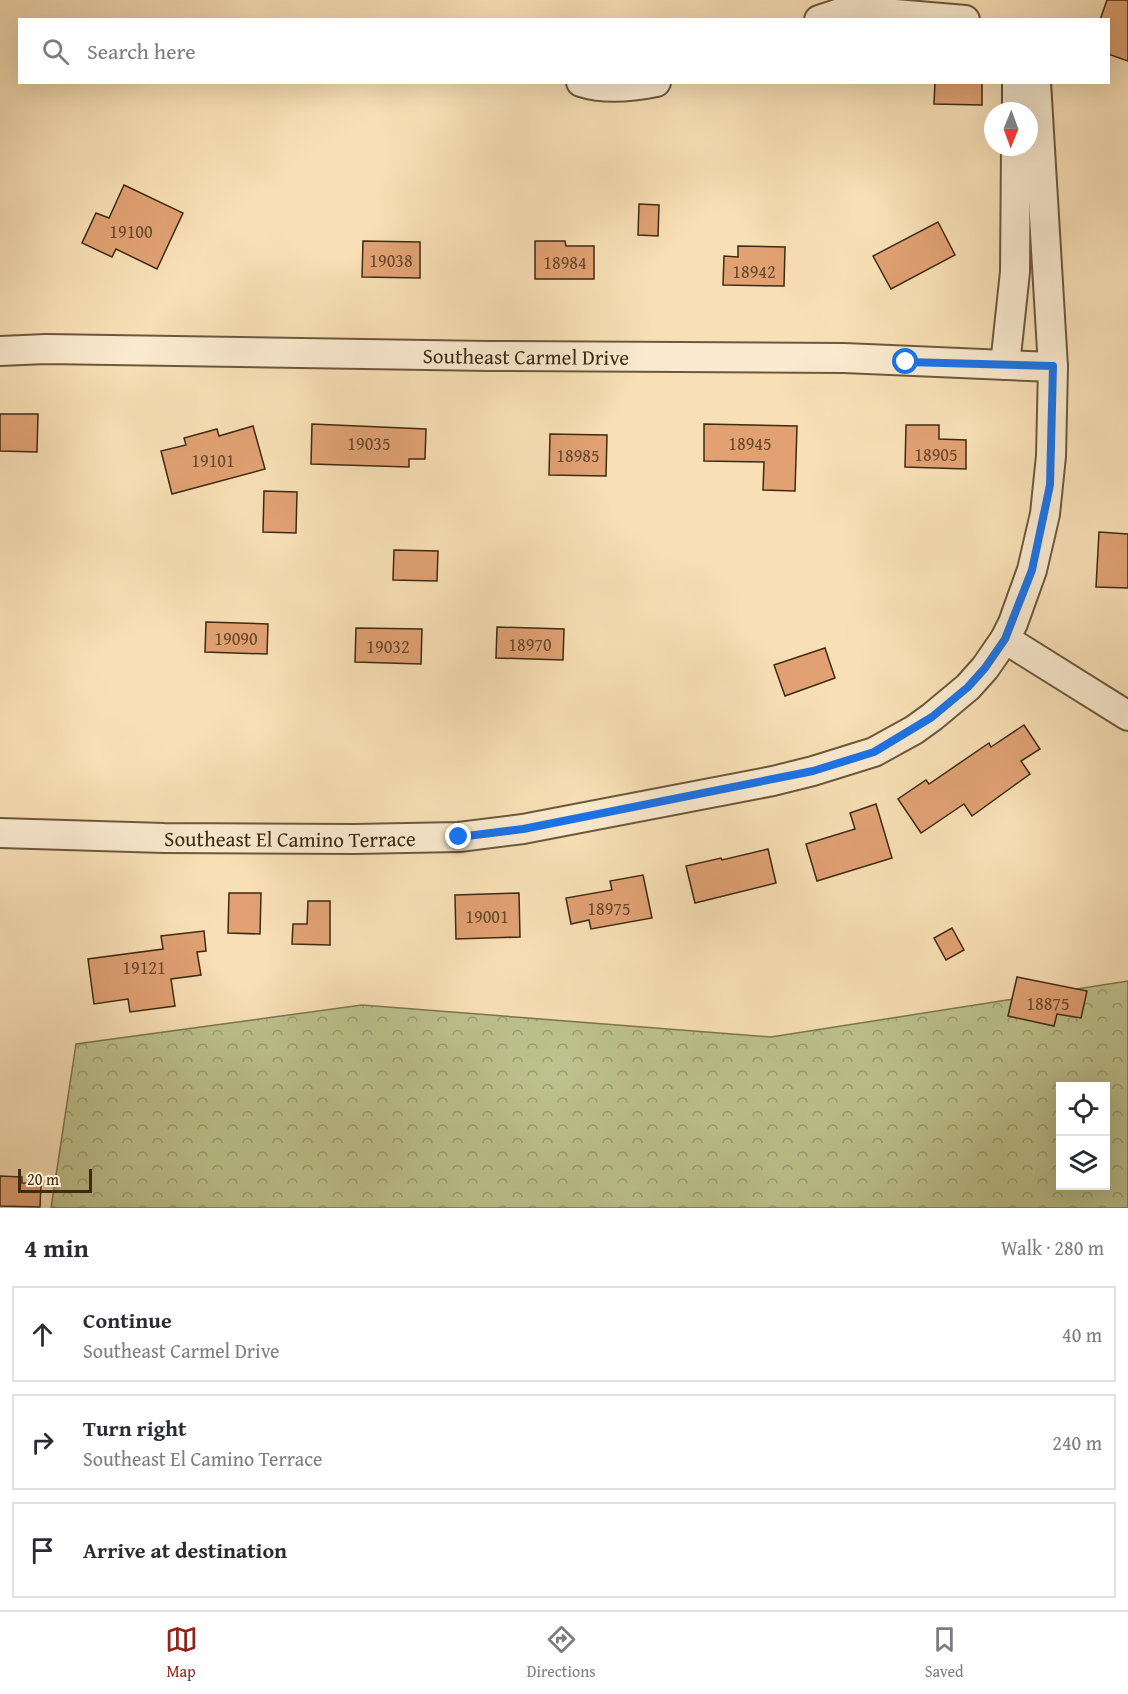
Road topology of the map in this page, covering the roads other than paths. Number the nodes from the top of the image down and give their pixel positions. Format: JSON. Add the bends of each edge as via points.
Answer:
{"nodes":[{"id":1,"x":825,"y":18,"type":"edge"},
{"id":2,"x":942,"y":18,"type":"edge"},
{"id":3,"x":587,"y":84,"type":"edge"},
{"id":4,"x":646,"y":84,"type":"edge"},
{"id":5,"x":1017,"y":84,"type":"edge"},
{"id":6,"x":1036,"y":84,"type":"edge"},
{"id":7,"x":1017,"y":102,"type":"edge"},
{"id":8,"x":1016,"y":156,"type":"edge"},
{"id":9,"x":0,"y":351,"type":"edge"},
{"id":10,"x":1005,"y":365,"type":"junction"},
{"id":11,"x":1053,"y":366,"type":"junction"},
{"id":12,"x":1005,"y":639,"type":"junction"},
{"id":13,"x":1128,"y":716,"type":"edge"},
{"id":14,"x":0,"y":833,"type":"edge"}],
"edges":[{"from":1,"to":2,"type":"street","via":[[849,10]]},
{"from":3,"to":4,"type":"street"},
{"from":5,"to":7,"type":"street"},
{"from":6,"to":11,"type":"street","name":"Southeast El Camino Terrace"},
{"from":8,"to":10,"type":"street","via":[[1015,272]]},
{"from":9,"to":10,"type":"street","name":"Southeast Carmel Drive","via":[[844,358]]},
{"from":10,"to":11,"type":"street","name":"Southeast Carmel Drive"},
{"from":11,"to":12,"type":"street","name":"Southeast El Camino Terrace","via":[[1051,466],[1045,514],[1032,570]]},
{"from":12,"to":13,"type":"street"},
{"from":12,"to":14,"type":"street","name":"Southeast El Camino Terrace","via":[[968,687],[914,730],[874,752],[752,785],[523,829],[459,837],[164,838]]}]}
